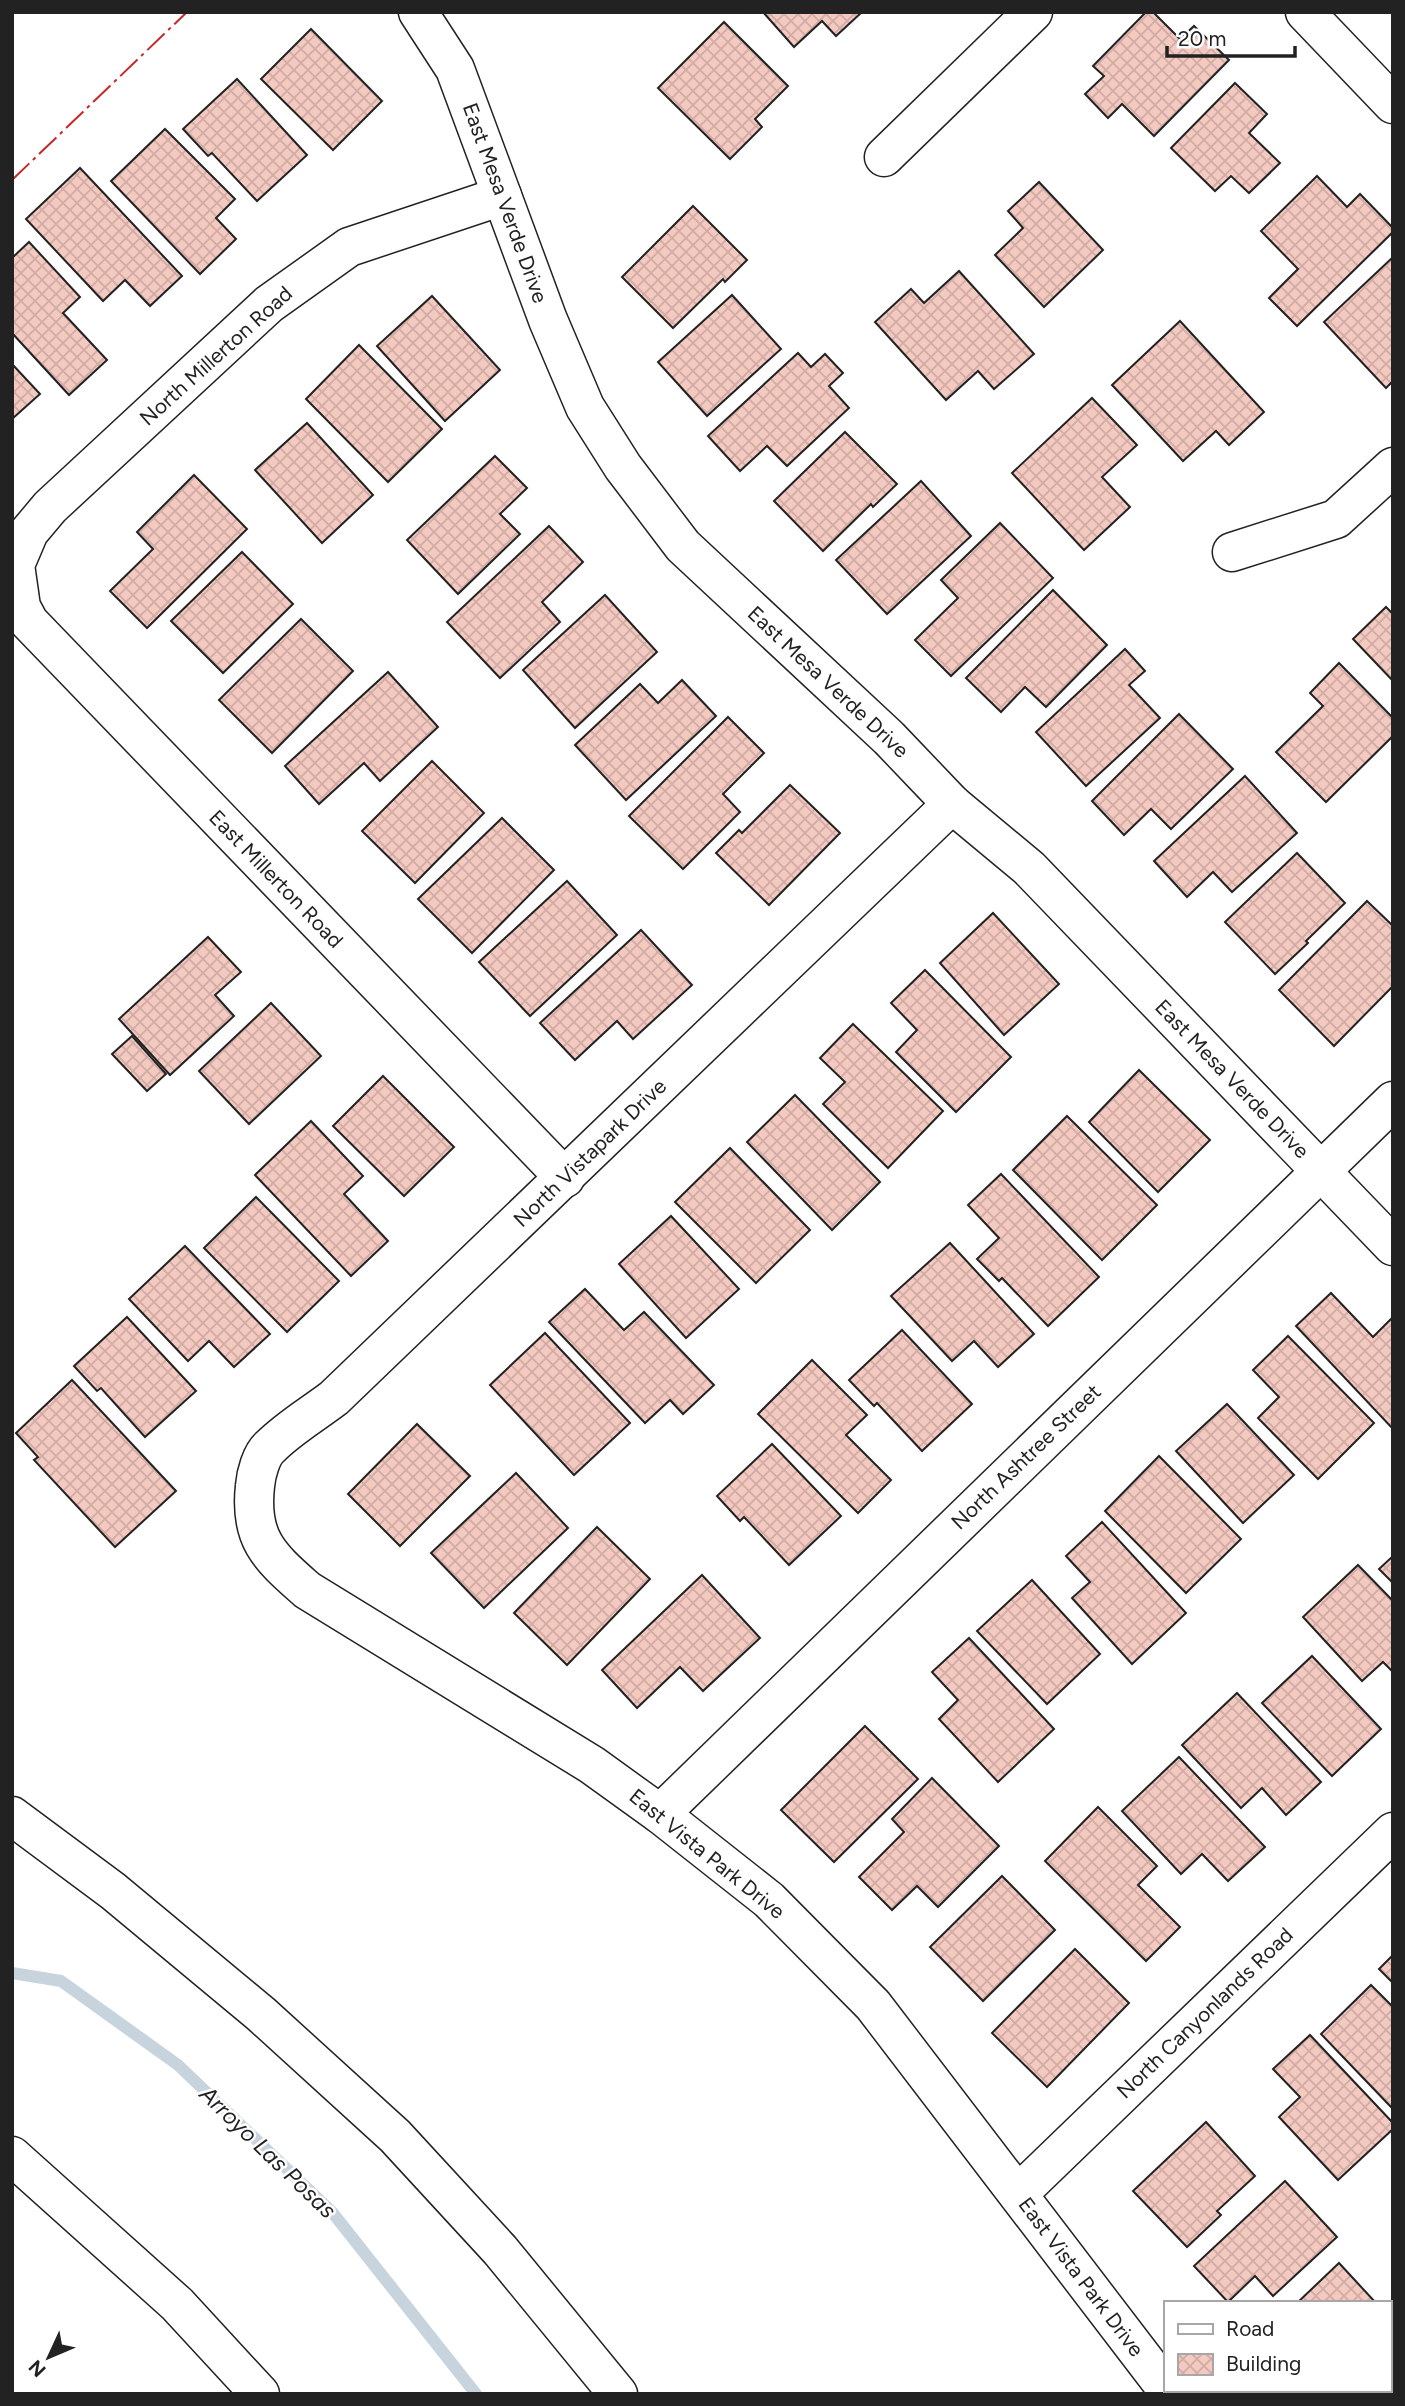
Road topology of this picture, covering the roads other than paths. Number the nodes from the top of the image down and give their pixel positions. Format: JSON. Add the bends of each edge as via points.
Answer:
{"nodes":[{"id":1,"x":418,"y":12,"type":"edge"},
{"id":2,"x":1033,"y":12,"type":"edge"},
{"id":3,"x":1305,"y":12,"type":"edge"},
{"id":4,"x":1393,"y":104,"type":"edge"},
{"id":5,"x":884,"y":157,"type":"dead end"},
{"id":6,"x":502,"y":196,"type":"junction"},
{"id":7,"x":1393,"y":467,"type":"edge"},
{"id":8,"x":1232,"y":552,"type":"dead end"},
{"id":9,"x":15,"y":565,"type":"joint"},
{"id":10,"x":952,"y":804,"type":"junction"},
{"id":11,"x":1393,"y":1101,"type":"edge"},
{"id":12,"x":1320,"y":1171,"type":"junction"},
{"id":13,"x":565,"y":1178,"type":"junction"},
{"id":14,"x":1393,"y":1246,"type":"edge"},
{"id":15,"x":252,"y":1511,"type":"joint"},
{"id":16,"x":660,"y":1814,"type":"junction"},
{"id":17,"x":12,"y":1816,"type":"edge"},
{"id":18,"x":1393,"y":1832,"type":"edge"},
{"id":19,"x":12,"y":2156,"type":"edge"},
{"id":20,"x":1018,"y":2194,"type":"junction"},
{"id":21,"x":1164,"y":2385,"type":"edge"},
{"id":22,"x":260,"y":2394,"type":"edge"},
{"id":23,"x":618,"y":2394,"type":"edge"}],
"edges":[{"from":1,"to":6,"type":"street","name":"East Mesa Verde Drive","via":[[456,69]]},
{"from":2,"to":5,"type":"street"},
{"from":3,"to":4,"type":"street"},
{"from":6,"to":9,"type":"street","name":"North Millerton Road","via":[[349,247],[269,304],[50,507],[29,532]]},
{"from":6,"to":10,"type":"street","name":"East Mesa Verde Drive","via":[[585,407],[623,467],[683,546],[889,738]]},
{"from":7,"to":8,"type":"street","via":[[1336,519]]},
{"from":9,"to":13,"type":"street","name":"East Millerton Road","via":[[21,607],[29,622]]},
{"from":10,"to":12,"type":"street","name":"East Mesa Verde Drive","via":[[1029,868]]},
{"from":10,"to":13,"type":"street","name":"North Vistapark Drive"},
{"from":11,"to":12,"type":"street","name":"North Ashtree Street"},
{"from":12,"to":14,"type":"street","name":"East Mesa Verde Drive"},
{"from":12,"to":16,"type":"street","name":"North Ashtree Street"},
{"from":13,"to":15,"type":"street","name":"North Vistapark Drive","via":[[334,1398],[267,1448],[256,1476]]},
{"from":15,"to":16,"type":"street","name":"East Vista Park Drive","via":[[266,1547],[307,1590],[592,1765]]},
{"from":16,"to":20,"type":"street","name":"East Vista Park Drive","via":[[769,1900],[873,2005]]},
{"from":17,"to":23,"type":"street","via":[[113,1891],[261,2014],[395,2136],[500,2250]]},
{"from":18,"to":20,"type":"street","name":"North Canyonlands Road"},
{"from":19,"to":22,"type":"street","via":[[177,2304]]},
{"from":20,"to":21,"type":"street","name":"East Vista Park Drive"}]}
